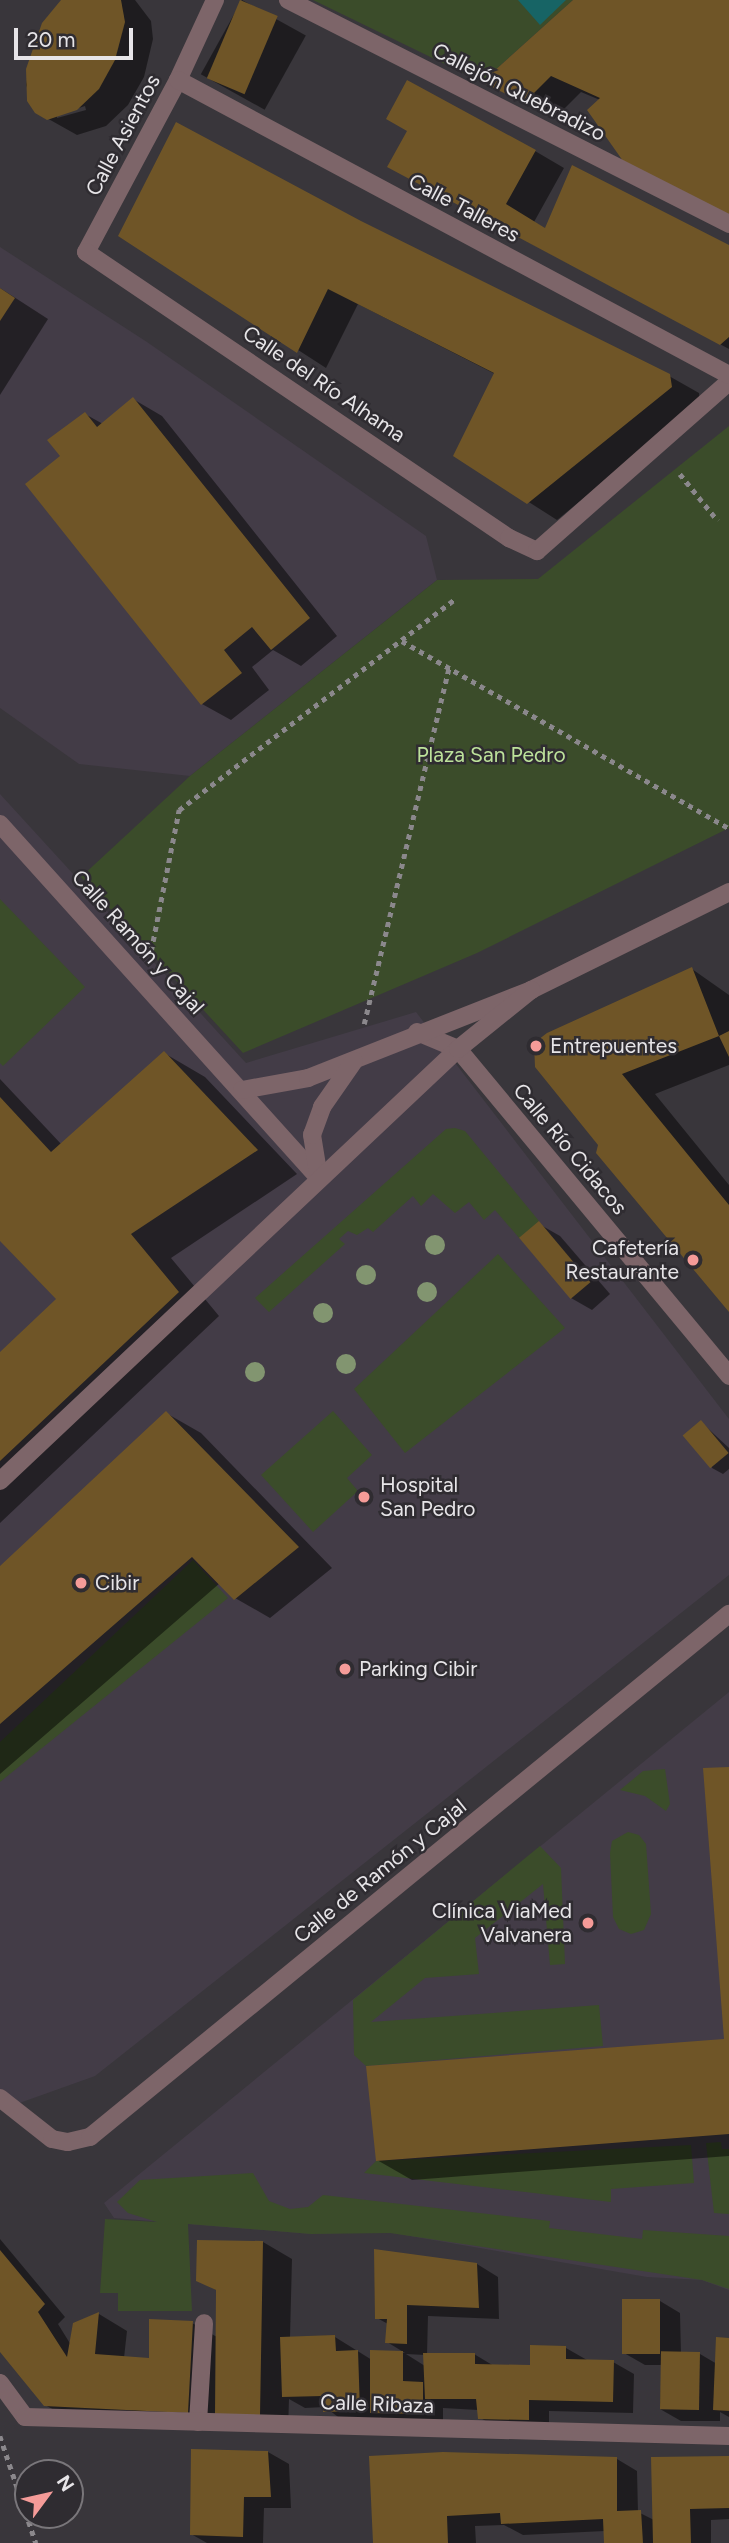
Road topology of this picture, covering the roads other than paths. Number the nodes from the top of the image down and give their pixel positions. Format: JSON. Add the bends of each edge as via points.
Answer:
{"nodes":[{"id":1,"x":215,"y":0,"type":"edge"},
{"id":2,"x":288,"y":0,"type":"edge"},
{"id":3,"x":178,"y":80,"type":"junction"},
{"id":4,"x":729,"y":224,"type":"edge"},
{"id":5,"x":86,"y":252,"type":"joint"},
{"id":6,"x":729,"y":375,"type":"edge"},
{"id":7,"x":729,"y":382,"type":"edge"},
{"id":8,"x":0,"y":824,"type":"edge"},
{"id":9,"x":729,"y":892,"type":"edge"},
{"id":10,"x":531,"y":990,"type":"junction"},
{"id":11,"x":417,"y":1032,"type":"junction"},
{"id":12,"x":458,"y":1049,"type":"junction"},
{"id":13,"x":354,"y":1061,"type":"junction"},
{"id":14,"x":242,"y":1090,"type":"junction"},
{"id":15,"x":319,"y":1178,"type":"junction"},
{"id":16,"x":729,"y":1376,"type":"edge"},
{"id":17,"x":0,"y":1481,"type":"edge"},
{"id":18,"x":729,"y":1614,"type":"edge"},
{"id":19,"x":0,"y":2098,"type":"edge"},
{"id":20,"x":204,"y":2323,"type":"dead end"},
{"id":21,"x":0,"y":2383,"type":"edge"},
{"id":22,"x":198,"y":2422,"type":"junction"},
{"id":23,"x":729,"y":2436,"type":"edge"}],
"edges":[{"from":1,"to":3,"type":"street","name":"Calle Asientos"},
{"from":2,"to":4,"type":"street","name":"Callejón Quebradizo"},
{"from":3,"to":5,"type":"street","name":"Calle Asientos"},
{"from":3,"to":6,"type":"street","name":"Calle Talleres"},
{"from":5,"to":7,"type":"street","name":"Calle del Río Alhama","via":[[509,538],[537,551]]},
{"from":8,"to":14,"type":"street","name":"Calle Ramón y Cajal"},
{"from":9,"to":10,"type":"street"},
{"from":10,"to":11,"type":"street"},
{"from":10,"to":12,"type":"street"},
{"from":11,"to":12,"type":"street","name":"Calle Río Cidacos"},
{"from":11,"to":13,"type":"street"},
{"from":12,"to":15,"type":"street"},
{"from":12,"to":16,"type":"street","name":"Calle Río Cidacos"},
{"from":13,"to":14,"type":"street","via":[[308,1078]]},
{"from":13,"to":15,"type":"street","via":[[322,1107],[312,1135]]},
{"from":14,"to":15,"type":"street","name":"Calle Ramón y Cajal"},
{"from":15,"to":17,"type":"street"},
{"from":18,"to":19,"type":"street","name":"Calle de Ramón y Cajal","via":[[90,2137],[68,2142],[52,2139]]},
{"from":20,"to":22,"type":"street"},
{"from":21,"to":22,"type":"street","name":"Calle Ribaza","via":[[24,2417]]},
{"from":22,"to":23,"type":"street","name":"Calle Ribaza"}]}
